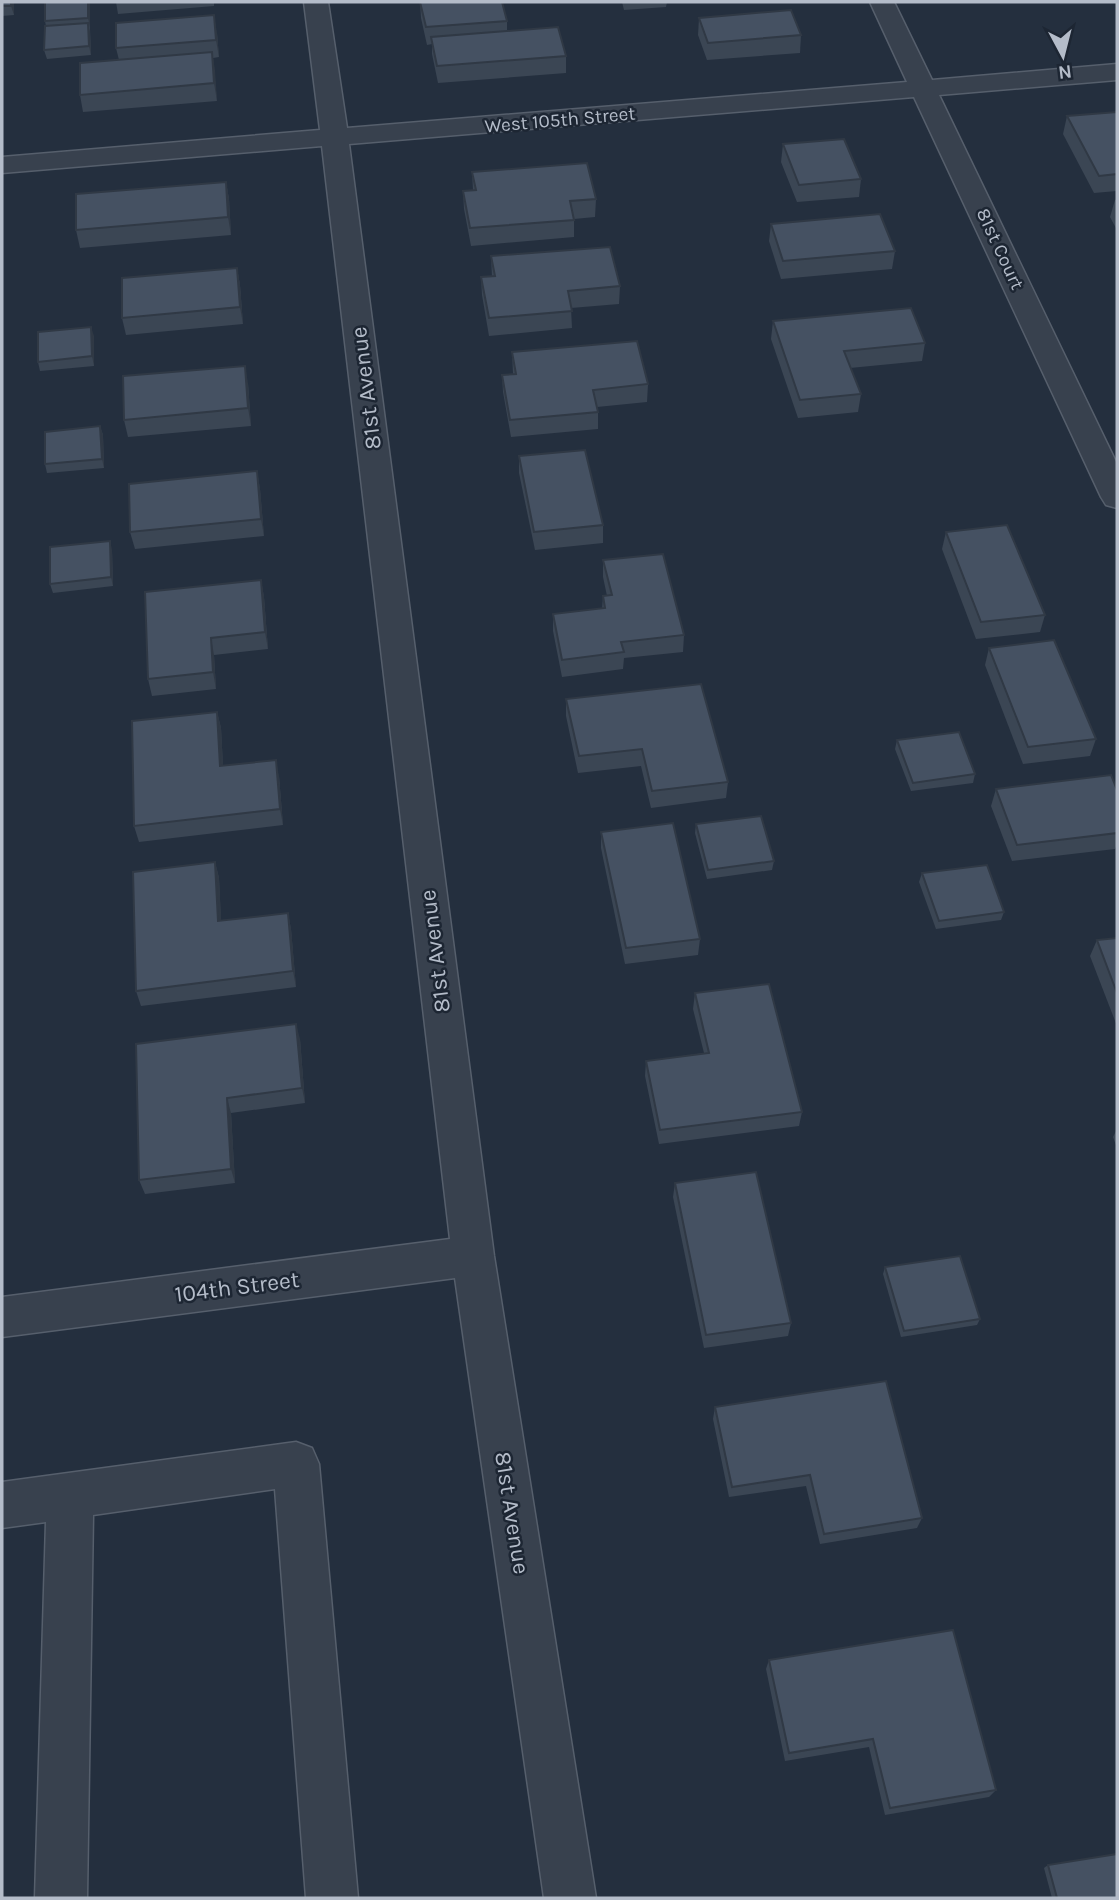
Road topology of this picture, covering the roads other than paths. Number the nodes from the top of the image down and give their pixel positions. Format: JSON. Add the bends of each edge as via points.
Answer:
{"nodes":[{"id":1,"x":316,"y":2,"type":"edge"},
{"id":2,"x":882,"y":2,"type":"edge"},
{"id":3,"x":1117,"y":72,"type":"edge"},
{"id":4,"x":924,"y":89,"type":"junction"},
{"id":5,"x":335,"y":139,"type":"junction"},
{"id":6,"x":2,"y":165,"type":"edge"},
{"id":7,"x":1117,"y":497,"type":"edge"},
{"id":8,"x":472,"y":1256,"type":"junction"},
{"id":9,"x":2,"y":1317,"type":"edge"},
{"id":10,"x":70,"y":1496,"type":"junction"},
{"id":11,"x":2,"y":1505,"type":"edge"},
{"id":12,"x":61,"y":1898,"type":"edge"},
{"id":13,"x":332,"y":1898,"type":"edge"},
{"id":14,"x":570,"y":1898,"type":"edge"}],
"edges":[{"from":1,"to":5,"type":"street","name":"81st Avenue"},
{"from":2,"to":4,"type":"street","name":"81st Court"},
{"from":3,"to":4,"type":"street","name":"West 105th Street"},
{"from":4,"to":5,"type":"street","name":"West 105th Street"},
{"from":4,"to":7,"type":"street","name":"81st Court"},
{"from":5,"to":6,"type":"street","name":"West 105th Street"},
{"from":5,"to":8,"type":"street","name":"81st Avenue"},
{"from":8,"to":9,"type":"street","name":"104th Street"},
{"from":8,"to":14,"type":"street","name":"81st Avenue"},
{"from":10,"to":11,"type":"street"},
{"from":10,"to":12,"type":"street"},
{"from":10,"to":13,"type":"street","via":[[296,1464]]}]}
